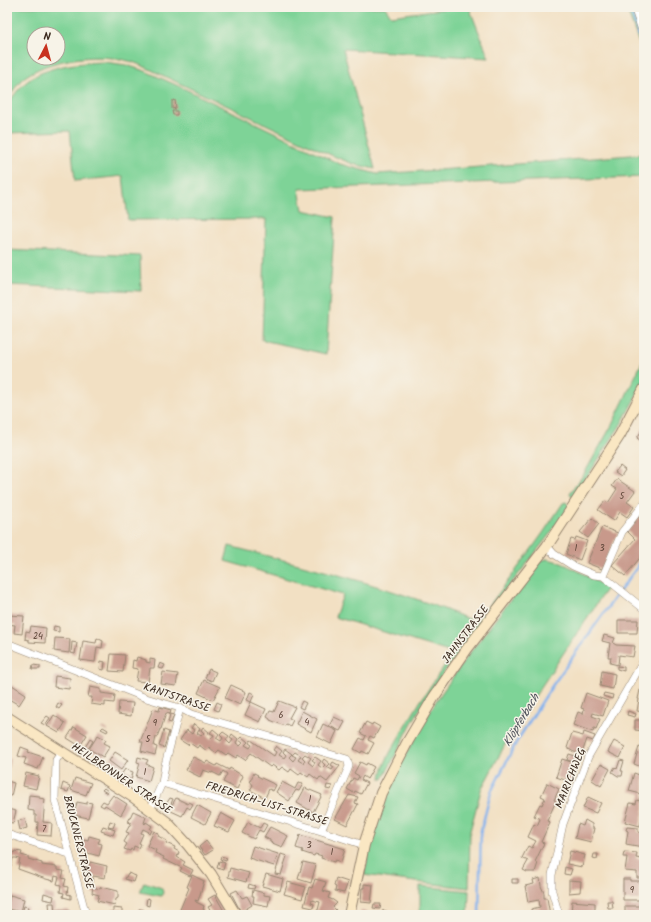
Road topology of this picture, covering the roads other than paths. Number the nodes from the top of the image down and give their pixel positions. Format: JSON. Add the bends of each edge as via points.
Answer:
{"nodes":[{"id":1,"x":634,"y":7,"type":"edge"},
{"id":2,"x":644,"y":36,"type":"edge"},
{"id":3,"x":644,"y":389,"type":"edge"},
{"id":4,"x":644,"y":504,"type":"edge"},
{"id":5,"x":547,"y":546,"type":"junction"},
{"id":6,"x":603,"y":576,"type":"junction"},
{"id":7,"x":644,"y":609,"type":"edge"},
{"id":8,"x":7,"y":643,"type":"edge"},
{"id":9,"x":644,"y":660,"type":"edge"},
{"id":10,"x":180,"y":708,"type":"junction"},
{"id":11,"x":7,"y":717,"type":"edge"},
{"id":12,"x":62,"y":752,"type":"junction"},
{"id":13,"x":162,"y":784,"type":"junction"},
{"id":14,"x":150,"y":810,"type":"junction"},
{"id":15,"x":322,"y":831,"type":"junction"},
{"id":16,"x":7,"y":834,"type":"edge"},
{"id":17,"x":364,"y":845,"type":"junction"},
{"id":18,"x":69,"y":854,"type":"junction"},
{"id":19,"x":86,"y":915,"type":"edge"},
{"id":20,"x":236,"y":915,"type":"edge"},
{"id":21,"x":349,"y":915,"type":"edge"},
{"id":22,"x":559,"y":915,"type":"edge"}],
"edges":[{"from":1,"to":2,"type":"street"},
{"from":3,"to":5,"type":"street","name":"JAHNSTRASSE","via":[[620,435]]},
{"from":4,"to":6,"type":"street","via":[[622,532]]},
{"from":5,"to":6,"type":"street","via":[[554,554],[573,566]]},
{"from":5,"to":17,"type":"street","name":"JAHNSTRASSE","via":[[467,649],[434,697],[381,793]]},
{"from":6,"to":7,"type":"street"},
{"from":8,"to":10,"type":"street","name":"KANTSTRASSE","via":[[146,698]]},
{"from":9,"to":22,"type":"street","name":"MAIRICHWEG","via":[[588,757],[563,824],[552,875],[552,891]]},
{"from":10,"to":13,"type":"street"},
{"from":10,"to":15,"type":"street","name":"KANTSTRASSE","via":[[191,714],[344,757],[349,766]]},
{"from":11,"to":12,"type":"street","name":"HEILBRONNER STRASSE"},
{"from":12,"to":14,"type":"street","name":"HEILBRONNER STRASSE"},
{"from":12,"to":18,"type":"street","name":"BRUCKNERSTRASSE","via":[[56,760],[55,800]]},
{"from":13,"to":14,"type":"street"},
{"from":13,"to":15,"type":"street","name":"FRIEDRICH-LIST-STRASSE"},
{"from":14,"to":20,"type":"street","name":"HEILBRONNER STRASSE","via":[[167,822],[188,845],[211,874]]},
{"from":15,"to":17,"type":"street","name":"FRIEDRICH-LIST-STRASSE"},
{"from":16,"to":18,"type":"street"},
{"from":17,"to":21,"type":"street","name":"JAHNSTRASSE"},
{"from":18,"to":19,"type":"street","name":"BRUCKNERSTRASSE"}]}
